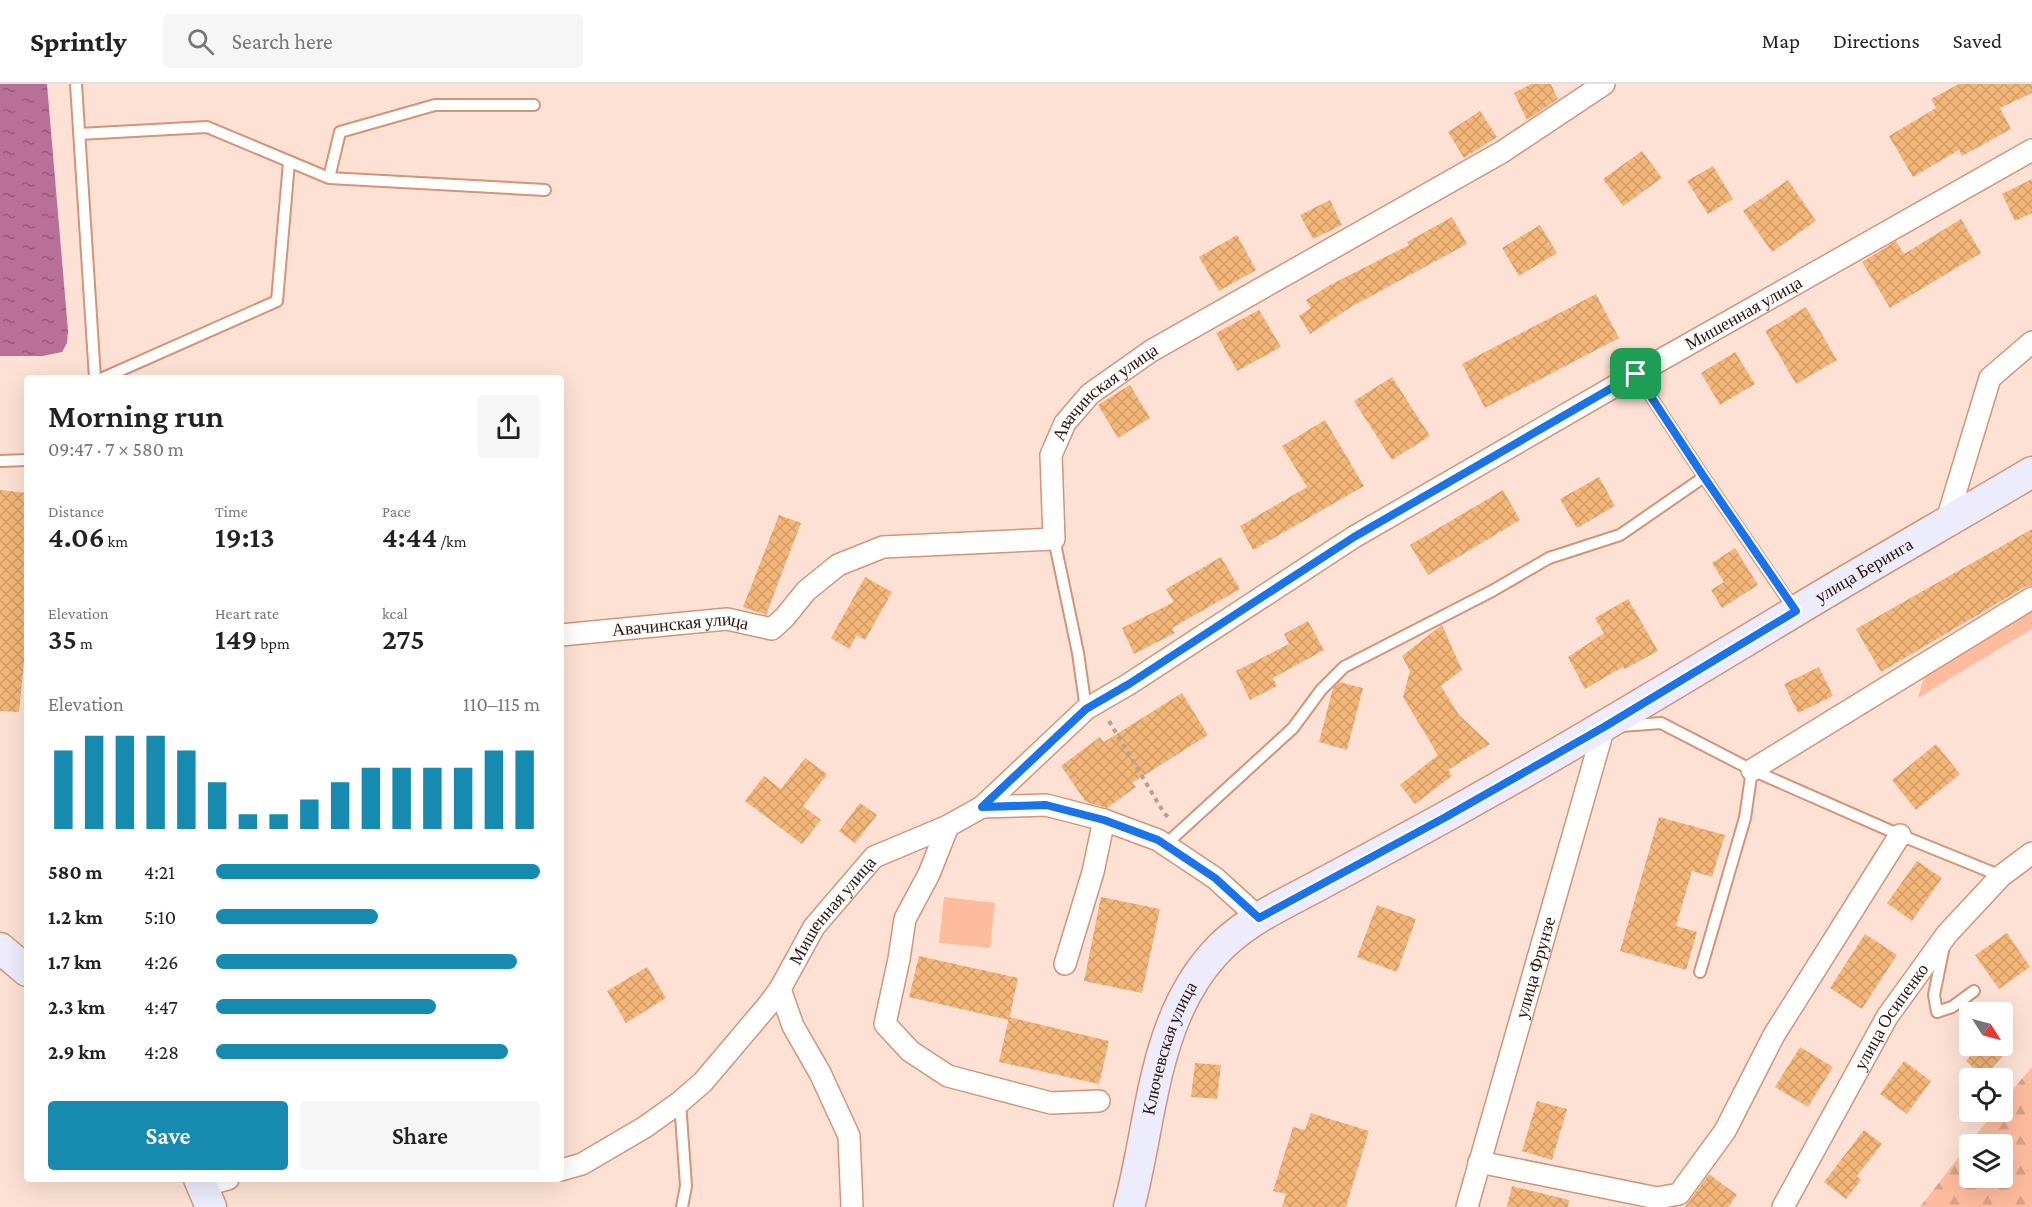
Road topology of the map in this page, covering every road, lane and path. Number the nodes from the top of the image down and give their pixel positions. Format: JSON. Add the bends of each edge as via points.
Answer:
{"nodes":[{"id":1,"x":76,"y":84,"type":"edge"},
{"id":2,"x":1604,"y":84,"type":"edge"},
{"id":3,"x":534,"y":105,"type":"dead end"},
{"id":4,"x":79,"y":134,"type":"junction"},
{"id":5,"x":2032,"y":150,"type":"edge"},
{"id":6,"x":290,"y":162,"type":"junction"},
{"id":7,"x":329,"y":178,"type":"junction"},
{"id":8,"x":545,"y":190,"type":"dead end"},
{"id":9,"x":2032,"y":342,"type":"edge"},
{"id":10,"x":1636,"y":374,"type":"junction"},
{"id":11,"x":95,"y":375,"type":"edge"},
{"id":12,"x":110,"y":375,"type":"edge"},
{"id":13,"x":24,"y":460,"type":"edge"},
{"id":14,"x":0,"y":461,"type":"edge"},
{"id":15,"x":2032,"y":472,"type":"edge"},
{"id":16,"x":1704,"y":477,"type":"junction"},
{"id":17,"x":1946,"y":523,"type":"junction"},
{"id":18,"x":1054,"y":539,"type":"junction"},
{"id":19,"x":2032,"y":598,"type":"edge"},
{"id":20,"x":1796,"y":611,"type":"junction"},
{"id":21,"x":564,"y":635,"type":"edge"},
{"id":22,"x":1092,"y":706,"type":"junction"},
{"id":23,"x":1604,"y":727,"type":"junction"},
{"id":24,"x":1752,"y":770,"type":"junction"},
{"id":25,"x":982,"y":807,"type":"junction"},
{"id":26,"x":1169,"y":818,"type":"dead end"},
{"id":27,"x":1104,"y":820,"type":"junction"},
{"id":28,"x":948,"y":826,"type":"junction"},
{"id":29,"x":1900,"y":835,"type":"junction"},
{"id":30,"x":1165,"y":845,"type":"junction"},
{"id":31,"x":2032,"y":853,"type":"edge"},
{"id":32,"x":2001,"y":876,"type":"junction"},
{"id":33,"x":1259,"y":918,"type":"junction"},
{"id":34,"x":1947,"y":934,"type":"junction"},
{"id":35,"x":0,"y":948,"type":"edge"},
{"id":36,"x":1065,"y":964,"type":"dead end"},
{"id":37,"x":24,"y":968,"type":"edge"},
{"id":38,"x":1700,"y":972,"type":"dead end"},
{"id":39,"x":780,"y":989,"type":"junction"},
{"id":40,"x":1974,"y":992,"type":"dead end"},
{"id":41,"x":1099,"y":1101,"type":"dead end"},
{"id":42,"x":680,"y":1102,"type":"junction"},
{"id":43,"x":1479,"y":1162,"type":"junction"},
{"id":44,"x":564,"y":1169,"type":"edge"},
{"id":45,"x":682,"y":1207,"type":"edge"},
{"id":46,"x":852,"y":1207,"type":"edge"},
{"id":47,"x":1128,"y":1207,"type":"edge"},
{"id":48,"x":1467,"y":1207,"type":"edge"},
{"id":49,"x":1783,"y":1207,"type":"edge"}],
"edges":[{"from":1,"to":4,"type":"lane"},
{"from":2,"to":18,"type":"street","name":"Авачинская улица","via":[[1502,152],[1151,351],[1090,394],[1065,423],[1051,455]]},
{"from":3,"to":7,"type":"lane","via":[[435,105],[340,132]]},
{"from":4,"to":6,"type":"lane","via":[[207,127]]},
{"from":4,"to":11,"type":"lane"},
{"from":5,"to":10,"type":"street","name":"Мишенная улица"},
{"from":6,"to":7,"type":"lane"},
{"from":6,"to":12,"type":"lane","via":[[277,301]]},
{"from":7,"to":8,"type":"lane"},
{"from":9,"to":17,"type":"street","via":[[1990,378]]},
{"from":10,"to":16,"type":"lane"},
{"from":10,"to":22,"type":"street","name":"Мишенная улица","via":[[1354,537]]},
{"from":13,"to":14,"type":"lane"},
{"from":15,"to":17,"type":"main road","name":"улица Беринга"},
{"from":16,"to":20,"type":"lane"},
{"from":16,"to":30,"type":"lane","via":[[1620,535],[1549,558],[1344,666],[1293,728]]},
{"from":17,"to":20,"type":"main road","name":"улица Беринга"},
{"from":18,"to":21,"type":"street","name":"Авачинская улица","via":[[884,547],[838,564],[806,591],[772,629],[727,619]]},
{"from":18,"to":22,"type":"lane"},
{"from":19,"to":24,"type":"street"},
{"from":20,"to":23,"type":"main road","name":"улица Беринга"},
{"from":22,"to":25,"type":"street","name":"Мишенная улица"},
{"from":22,"to":26,"type":"path"},
{"from":23,"to":24,"type":"lane","via":[[1661,723]]},
{"from":23,"to":33,"type":"main road","name":"улица Беринга"},
{"from":23,"to":43,"type":"street","name":"улица Фрунзе"},
{"from":24,"to":29,"type":"lane"},
{"from":24,"to":38,"type":"lane","via":[[1745,818]]},
{"from":25,"to":27,"type":"street","via":[[1046,805]]},
{"from":25,"to":28,"type":"street","name":"Мишенная улица"},
{"from":27,"to":30,"type":"street"},
{"from":27,"to":36,"type":"street"},
{"from":28,"to":39,"type":"street","name":"Мишенная улица","via":[[874,857],[814,927]]},
{"from":28,"to":41,"type":"street","via":[[905,919],[885,1024],[910,1051],[948,1076],[1051,1103]]},
{"from":29,"to":32,"type":"lane"},
{"from":29,"to":43,"type":"street","via":[[1774,1035],[1725,1131],[1679,1194],[1657,1198]]},
{"from":30,"to":33,"type":"street","via":[[1215,878]]},
{"from":31,"to":32,"type":"street","name":"улица Осипенко"},
{"from":32,"to":34,"type":"street","name":"улица Осипенко"},
{"from":33,"to":47,"type":"main road","name":"Ключевская улица","via":[[1215,953],[1179,1009],[1159,1066]]},
{"from":34,"to":40,"type":"lane","via":[[1934,995],[1937,1012]]},
{"from":34,"to":49,"type":"street","name":"улица Осипенко","via":[[1887,1017]]},
{"from":35,"to":37,"type":"main road"},
{"from":39,"to":42,"type":"street","name":"Мишенная улица","via":[[702,1082]]},
{"from":39,"to":46,"type":"street","via":[[793,1026],[849,1136]]},
{"from":42,"to":44,"type":"street","name":"Мишенная улица","via":[[582,1164]]},
{"from":42,"to":45,"type":"lane","via":[[686,1186]]},
{"from":43,"to":48,"type":"street","name":"улица Фрунзе"}]}
